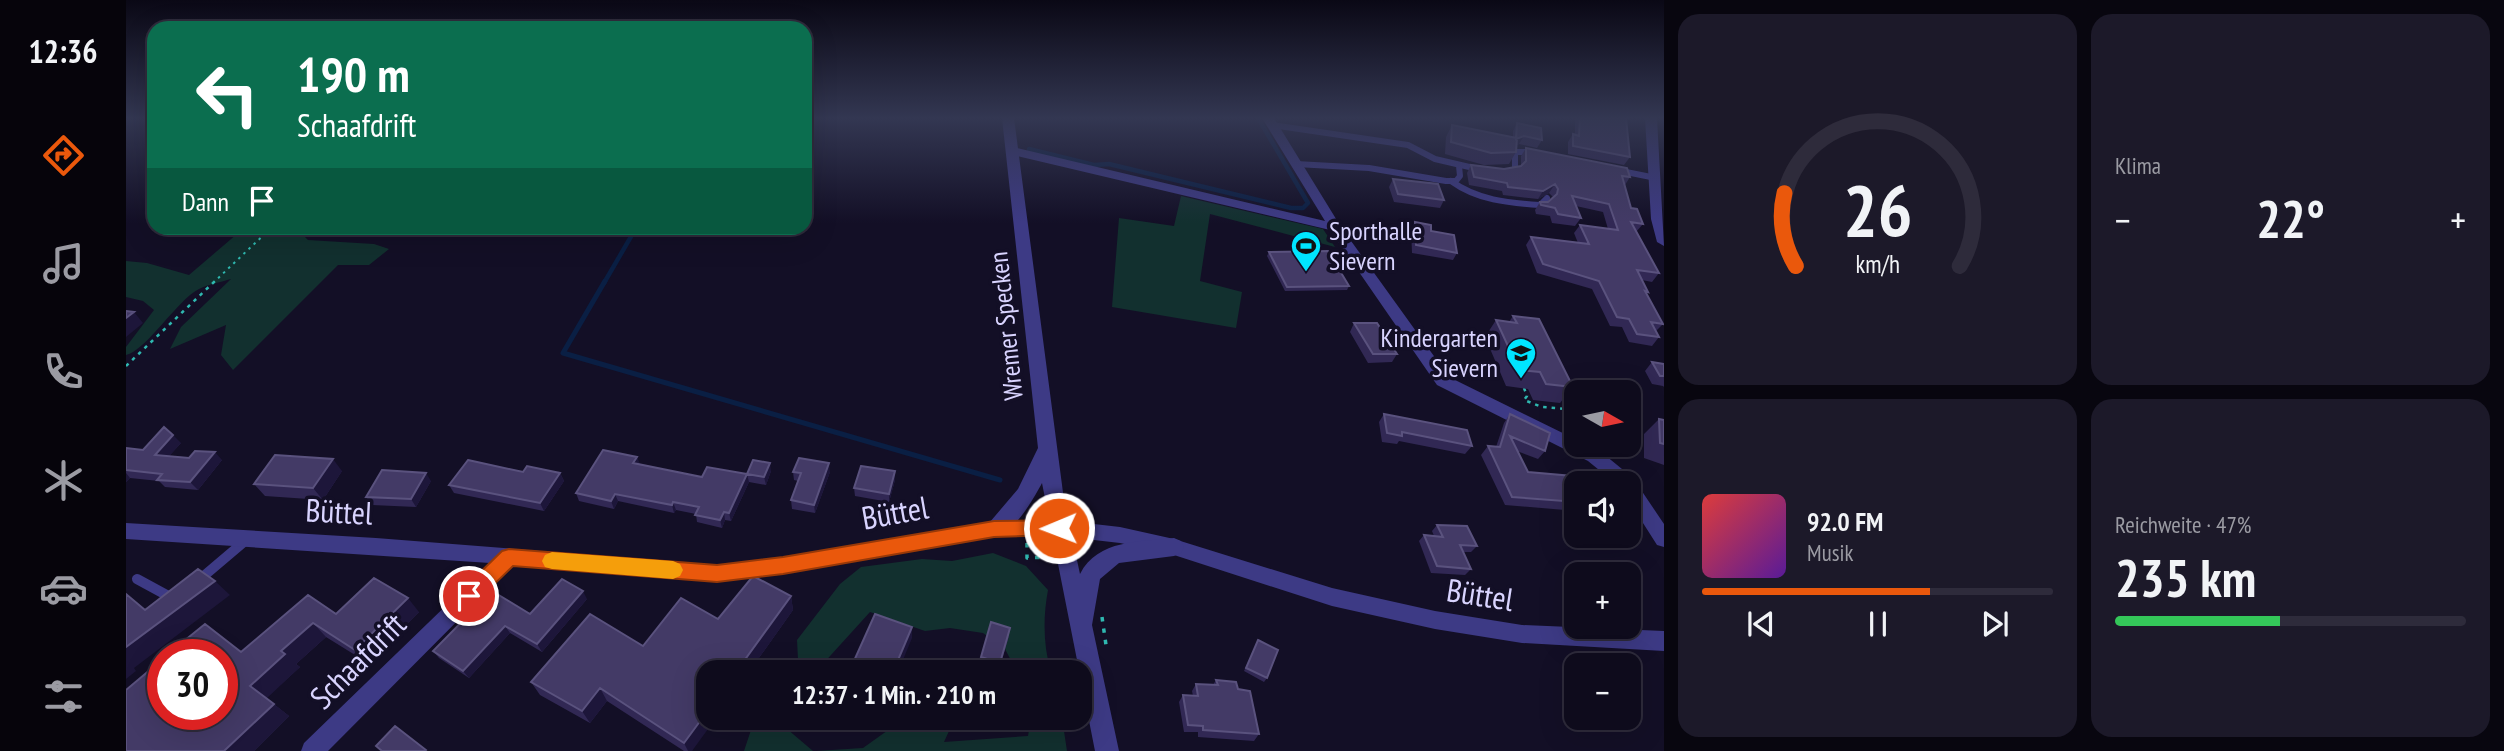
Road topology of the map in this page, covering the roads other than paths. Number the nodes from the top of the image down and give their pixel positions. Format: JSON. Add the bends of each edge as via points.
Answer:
{"nodes":[{"id":1,"x":1013,"y":153,"type":"edge"},
{"id":2,"x":1022,"y":153,"type":"edge"},
{"id":3,"x":1289,"y":153,"type":"edge"},
{"id":4,"x":1424,"y":153,"type":"edge"},
{"id":5,"x":1515,"y":153,"type":"edge"},
{"id":6,"x":1296,"y":164,"type":"junction"},
{"id":7,"x":1659,"y":164,"type":"edge"},
{"id":8,"x":1460,"y":166,"type":"junction"},
{"id":9,"x":1480,"y":170,"type":"edge"},
{"id":10,"x":1615,"y":170,"type":"edge"},
{"id":11,"x":1500,"y":172,"type":"edge"},
{"id":12,"x":1656,"y":178,"type":"junction"},
{"id":13,"x":1451,"y":181,"type":"junction"},
{"id":14,"x":1547,"y":198,"type":"edge"},
{"id":15,"x":1335,"y":227,"type":"junction"},
{"id":16,"x":1664,"y":242,"type":"edge"},
{"id":17,"x":1046,"y":450,"type":"junction"},
{"id":18,"x":1612,"y":471,"type":"edge"},
{"id":19,"x":1641,"y":499,"type":"edge"},
{"id":20,"x":1655,"y":515,"type":"edge"},
{"id":21,"x":1059,"y":528,"type":"junction"},
{"id":22,"x":994,"y":529,"type":"junction"},
{"id":23,"x":126,"y":531,"type":"edge"},
{"id":24,"x":247,"y":539,"type":"junction"},
{"id":25,"x":1664,"y":539,"type":"edge"},
{"id":26,"x":1174,"y":547,"type":"junction"},
{"id":27,"x":509,"y":557,"type":"junction"},
{"id":28,"x":137,"y":579,"type":"dead end"},
{"id":29,"x":1080,"y":627,"type":"junction"},
{"id":30,"x":1664,"y":641,"type":"edge"},
{"id":31,"x":312,"y":751,"type":"edge"},
{"id":32,"x":1107,"y":751,"type":"edge"}],
"edges":[{"from":1,"to":17,"type":"street","name":"Wremer Specken"},
{"from":2,"to":15,"type":"street"},
{"from":3,"to":6,"type":"street"},
{"from":4,"to":8,"type":"lane"},
{"from":5,"to":11,"type":"lane","via":[[1515,169]]},
{"from":6,"to":13,"type":"lane","via":[[1369,168]]},
{"from":6,"to":15,"type":"street"},
{"from":7,"to":12,"type":"street"},
{"from":8,"to":9,"type":"lane"},
{"from":8,"to":13,"type":"lane","via":[[1460,176]]},
{"from":10,"to":12,"type":"lane"},
{"from":12,"to":16,"type":"street","via":[[1657,219]]},
{"from":13,"to":14,"type":"lane","via":[[1483,198],[1540,205]]},
{"from":15,"to":18,"type":"street","via":[[1443,381],[1594,456]]},
{"from":17,"to":21,"type":"street","name":"Wremer Specken"},
{"from":17,"to":22,"type":"street","via":[[1024,500]]},
{"from":19,"to":20,"type":"street"},
{"from":20,"to":25,"type":"street"},
{"from":21,"to":22,"type":"street","name":"Büttel"},
{"from":21,"to":26,"type":"street","name":"Büttel"},
{"from":21,"to":29,"type":"street","name":"Wremer Specken"},
{"from":22,"to":27,"type":"street","name":"Büttel","via":[[717,573]]},
{"from":23,"to":24,"type":"street","name":"Büttel"},
{"from":24,"to":27,"type":"street","name":"Büttel"},
{"from":24,"to":28,"type":"lane","via":[[175,600]]},
{"from":26,"to":29,"type":"street","via":[[1114,555],[1100,562],[1091,575]]},
{"from":26,"to":30,"type":"street","name":"Büttel","via":[[1332,597],[1435,620],[1522,634]]},
{"from":27,"to":31,"type":"street","name":"Schaafdrift"},
{"from":29,"to":32,"type":"street","name":"Wremer Specken"}]}
